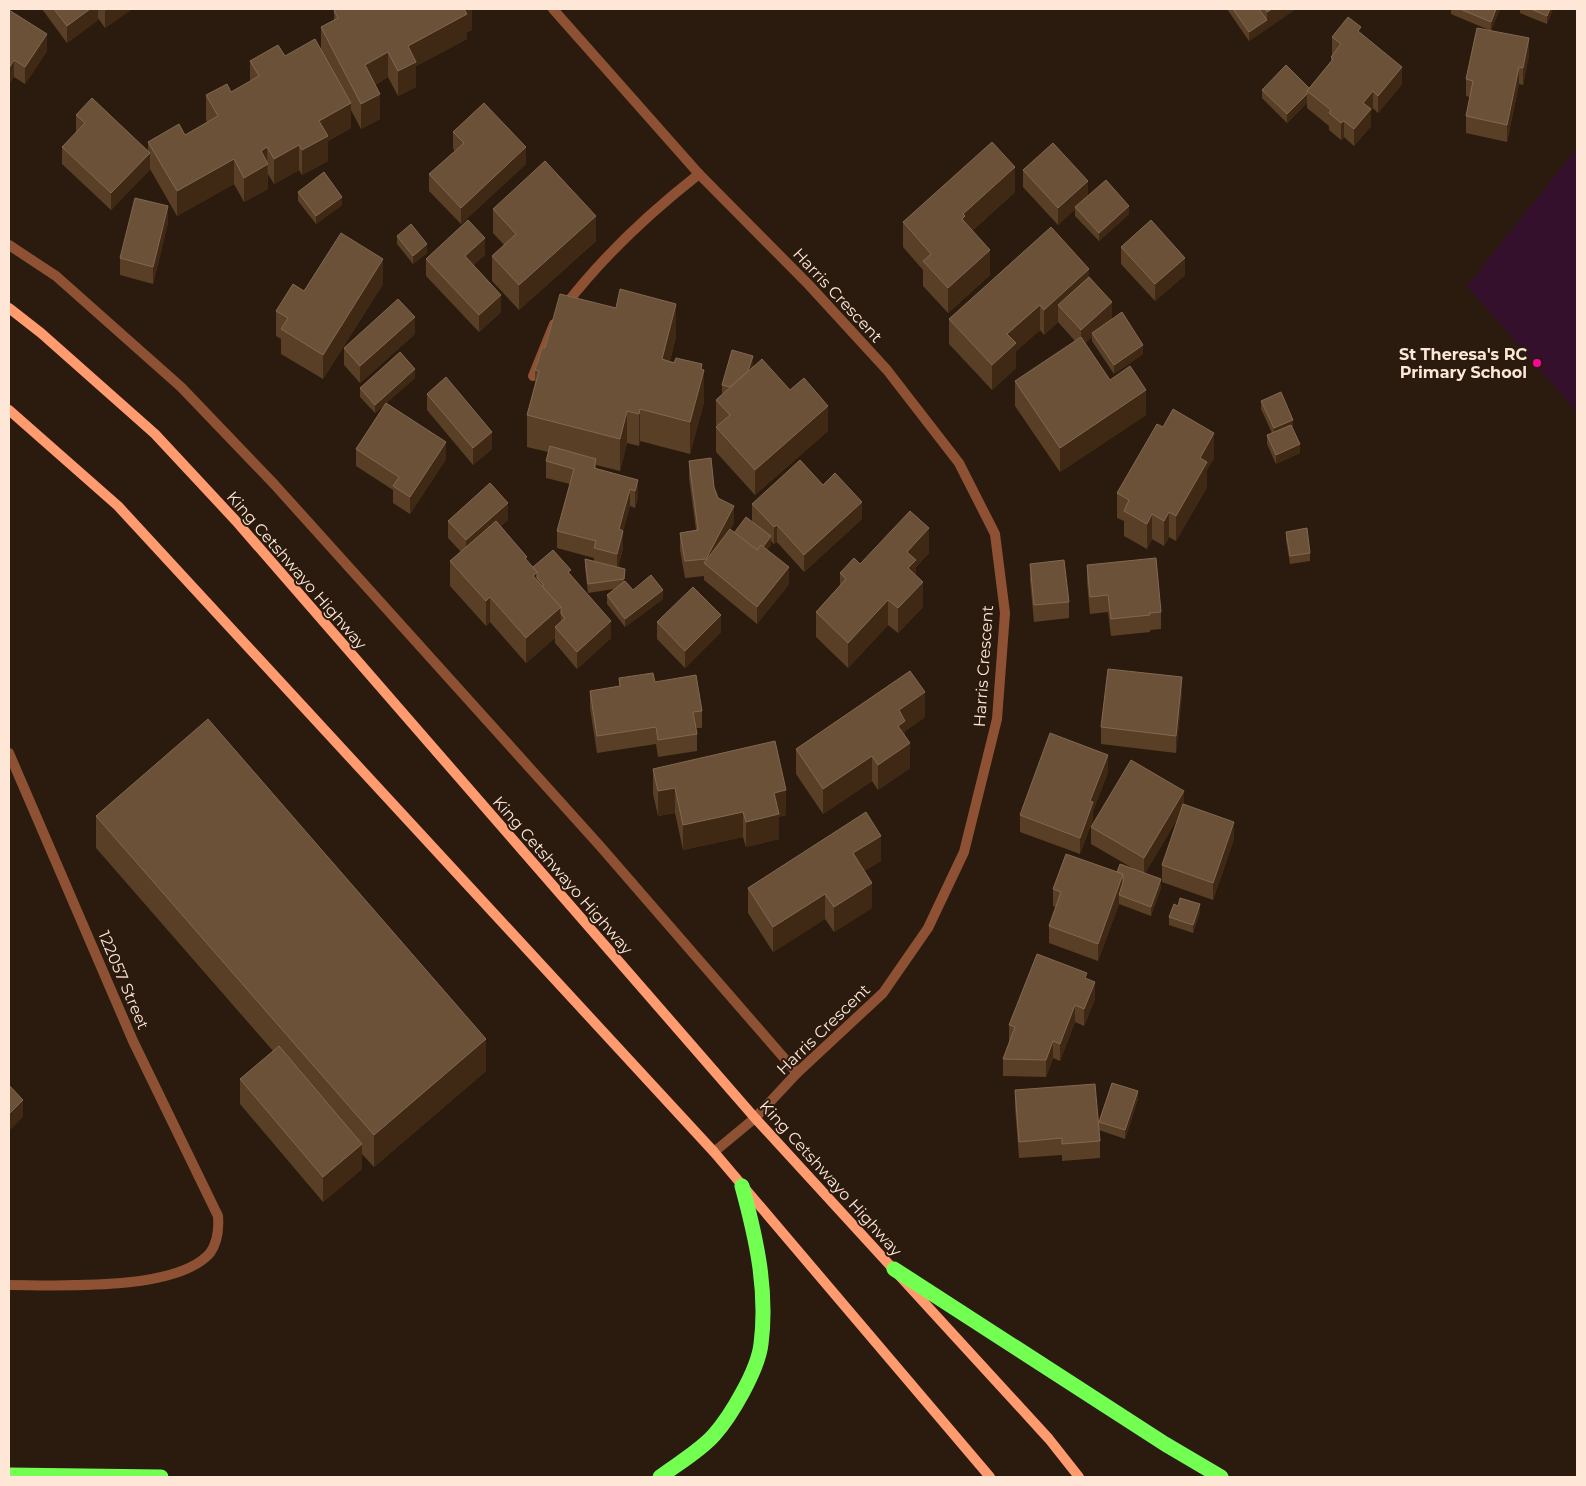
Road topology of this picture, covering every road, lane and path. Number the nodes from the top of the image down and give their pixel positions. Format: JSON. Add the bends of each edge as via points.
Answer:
{"nodes":[{"id":1,"x":553,"y":9,"type":"edge"},
{"id":2,"x":699,"y":174,"type":"junction"},
{"id":3,"x":9,"y":245,"type":"edge"},
{"id":4,"x":9,"y":308,"type":"edge"},
{"id":5,"x":533,"y":376,"type":"dead end"},
{"id":6,"x":9,"y":410,"type":"edge"},
{"id":7,"x":9,"y":753,"type":"edge"},
{"id":8,"x":797,"y":1073,"type":"junction"},
{"id":9,"x":755,"y":1118,"type":"junction"},
{"id":10,"x":714,"y":1152,"type":"junction"},
{"id":11,"x":742,"y":1186,"type":"junction"},
{"id":12,"x":894,"y":1269,"type":"junction"},
{"id":13,"x":9,"y":1285,"type":"edge"},
{"id":14,"x":9,"y":1475,"type":"edge"},
{"id":15,"x":161,"y":1477,"type":"edge"},
{"id":16,"x":660,"y":1477,"type":"edge"},
{"id":17,"x":990,"y":1477,"type":"edge"},
{"id":18,"x":1079,"y":1477,"type":"edge"},
{"id":19,"x":1221,"y":1477,"type":"edge"}],
"edges":[{"from":1,"to":2,"type":"street","name":"Harris Crescent"},
{"from":2,"to":5,"type":"street","via":[[650,213],[579,287],[560,312]]},
{"from":2,"to":8,"type":"street","name":"Harris Crescent","via":[[809,285],[887,370],[959,463],[995,534],[1005,612],[998,719],[964,852],[928,928],[883,993]]},
{"from":3,"to":8,"type":"street","via":[[56,276],[181,387],[267,477],[600,846]]},
{"from":4,"to":9,"type":"main road","name":"King Cetshwayo Highway","via":[[155,434],[229,514]]},
{"from":6,"to":10,"type":"main road","via":[[118,506]]},
{"from":7,"to":13,"type":"street","name":"122057 Street","via":[[133,1041],[218,1216],[219,1228],[209,1253],[194,1264],[166,1275],[98,1285]]},
{"from":8,"to":9,"type":"street","name":"Harris Crescent"},
{"from":9,"to":10,"type":"street","name":"Harris Crescent"},
{"from":9,"to":12,"type":"main road","name":"King Cetshwayo Highway"},
{"from":10,"to":11,"type":"main road"},
{"from":11,"to":16,"type":"highway","via":[[763,1287],[761,1346],[742,1396],[714,1436]]},
{"from":11,"to":17,"type":"main road"},
{"from":12,"to":18,"type":"main road","name":"King Cetshwayo Highway","via":[[1049,1439]]},
{"from":12,"to":19,"type":"highway"},
{"from":14,"to":15,"type":"highway"}]}
